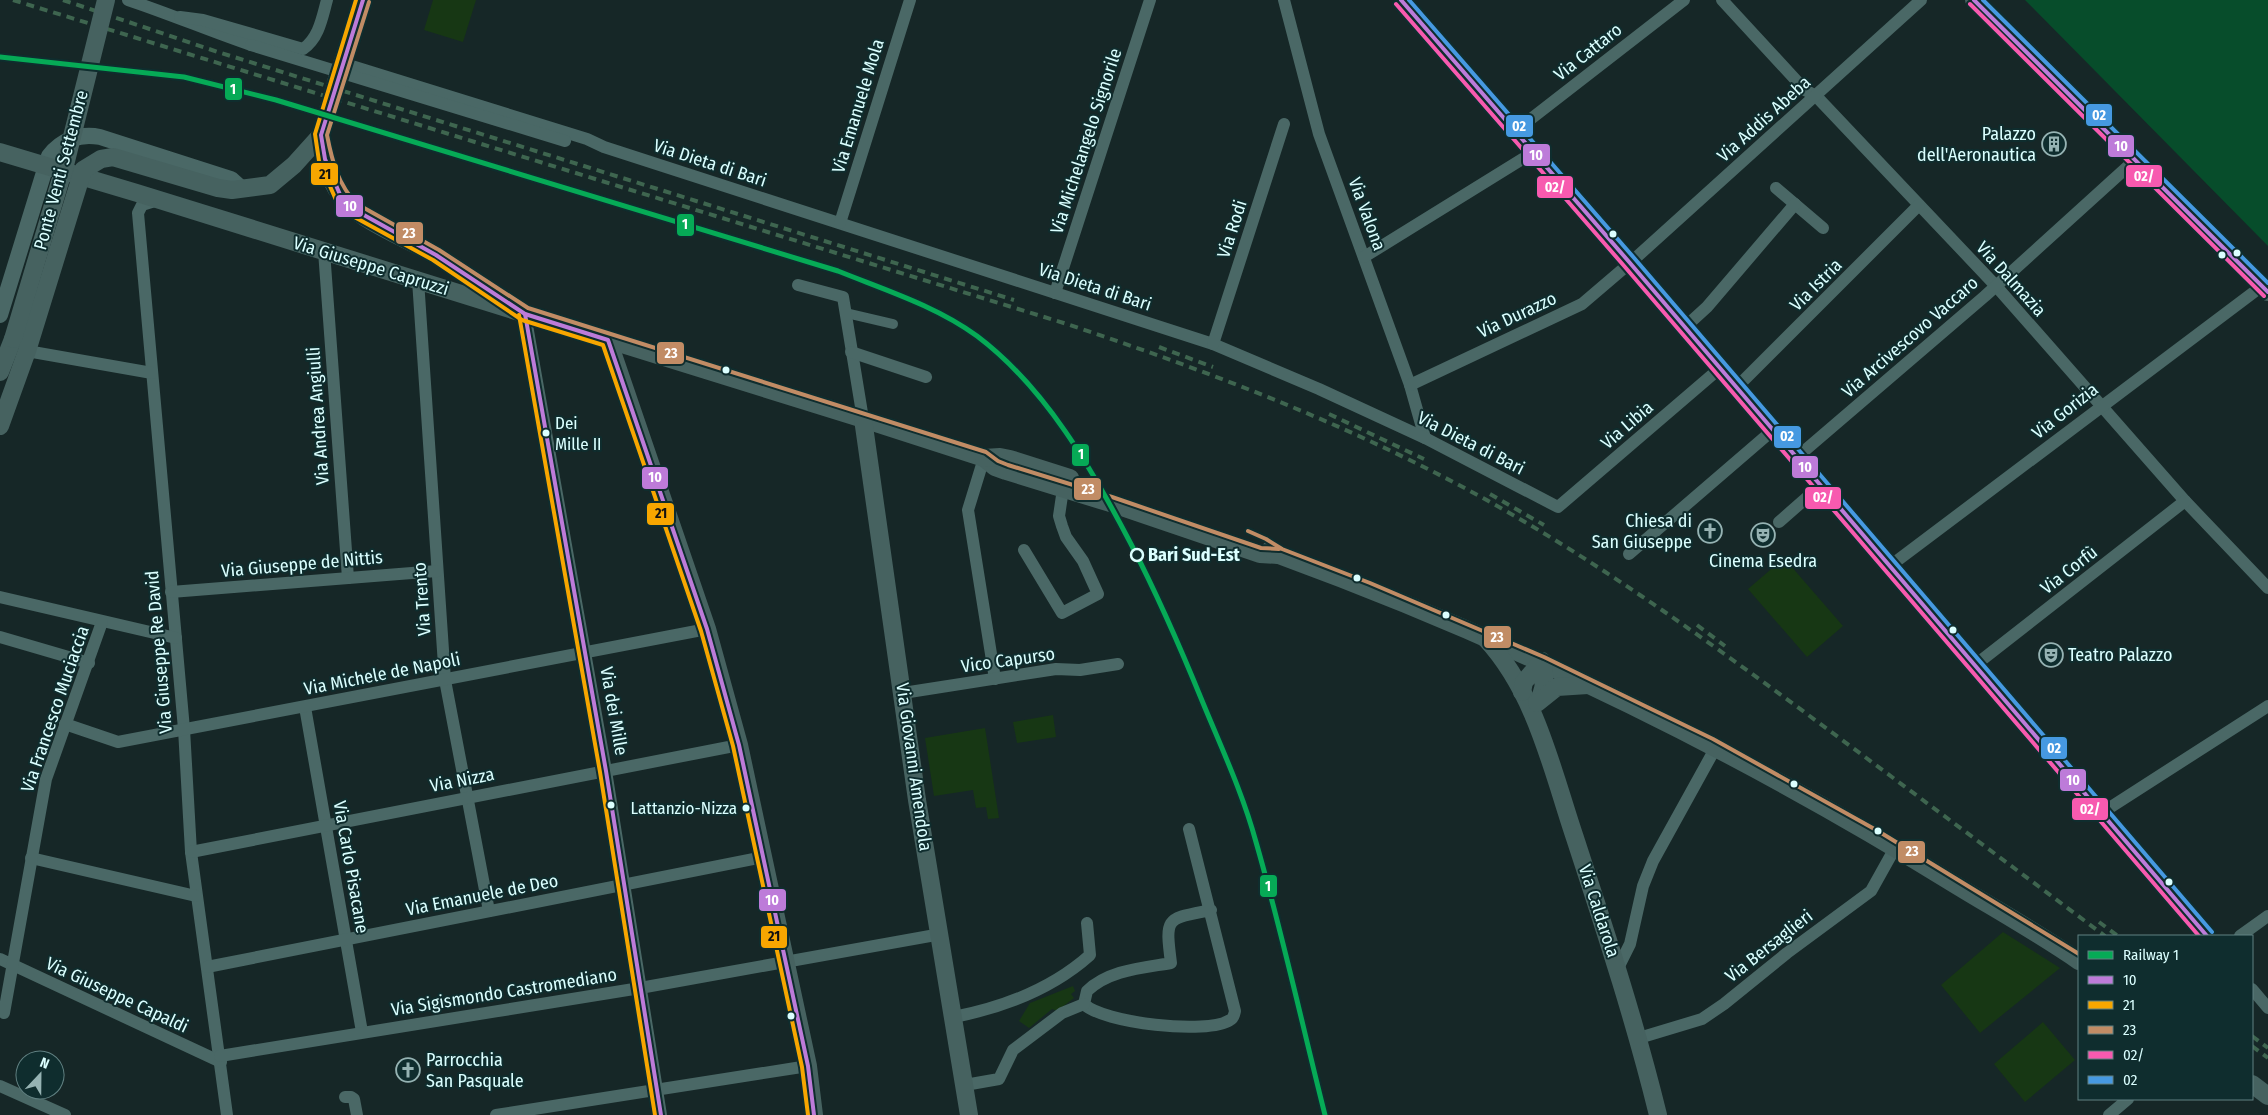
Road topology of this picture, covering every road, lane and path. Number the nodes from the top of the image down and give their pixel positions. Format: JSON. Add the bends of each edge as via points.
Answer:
{"nodes":[{"id":1,"x":106,"y":0,"type":"edge"},
{"id":2,"x":128,"y":0,"type":"edge"},
{"id":3,"x":327,"y":0,"type":"edge"},
{"id":4,"x":363,"y":0,"type":"edge"},
{"id":5,"x":910,"y":0,"type":"edge"},
{"id":6,"x":1150,"y":0,"type":"edge"},
{"id":7,"x":1284,"y":0,"type":"edge"},
{"id":8,"x":1684,"y":0,"type":"edge"},
{"id":9,"x":1722,"y":0,"type":"edge"},
{"id":10,"x":1922,"y":0,"type":"edge"},
{"id":11,"x":1974,"y":0,"type":"edge"},
{"id":12,"x":1407,"y":2,"type":"edge"},
{"id":13,"x":180,"y":17,"type":"junction"},
{"id":14,"x":342,"y":63,"type":"junction"},
{"id":15,"x":336,"y":82,"type":"tunnel mouth"},
{"id":16,"x":1816,"y":96,"type":"junction"},
{"id":17,"x":1284,"y":124,"type":"dead end"},
{"id":18,"x":1514,"y":132,"type":"junction"},
{"id":19,"x":604,"y":147,"type":"junction"},
{"id":20,"x":0,"y":152,"type":"edge"},
{"id":21,"x":1532,"y":153,"type":"junction"},
{"id":22,"x":2135,"y":160,"type":"junction"},
{"id":23,"x":46,"y":166,"type":"junction"},
{"id":24,"x":82,"y":173,"type":"junction"},
{"id":25,"x":241,"y":188,"type":"junction"},
{"id":26,"x":1776,"y":188,"type":"dead end"},
{"id":27,"x":161,"y":200,"type":"junction"},
{"id":28,"x":1795,"y":204,"type":"junction"},
{"id":29,"x":1919,"y":205,"type":"junction"},
{"id":30,"x":840,"y":223,"type":"junction"},
{"id":31,"x":1823,"y":228,"type":"dead end"},
{"id":32,"x":324,"y":251,"type":"junction"},
{"id":33,"x":1364,"y":257,"type":"junction"},
{"id":34,"x":1630,"y":263,"type":"junction"},
{"id":35,"x":418,"y":280,"type":"junction"},
{"id":36,"x":801,"y":285,"type":"dead end"},
{"id":37,"x":1996,"y":286,"type":"junction"},
{"id":38,"x":2265,"y":289,"type":"edge"},
{"id":39,"x":1055,"y":293,"type":"junction"},
{"id":40,"x":846,"y":313,"type":"junction"},
{"id":41,"x":525,"y":314,"type":"junction"},
{"id":42,"x":0,"y":315,"type":"edge"},
{"id":43,"x":893,"y":324,"type":"dead end"},
{"id":44,"x":1684,"y":328,"type":"junction"},
{"id":45,"x":608,"y":340,"type":"junction"},
{"id":46,"x":1213,"y":344,"type":"junction"},
{"id":47,"x":27,"y":351,"type":"junction"},
{"id":48,"x":851,"y":352,"type":"junction"},
{"id":49,"x":1719,"y":369,"type":"junction"},
{"id":50,"x":0,"y":372,"type":"edge"},
{"id":51,"x":152,"y":373,"type":"junction"},
{"id":52,"x":926,"y":377,"type":"dead end"},
{"id":53,"x":1410,"y":385,"type":"junction"},
{"id":54,"x":1736,"y":388,"type":"junction"},
{"id":55,"x":2101,"y":406,"type":"junction"},
{"id":56,"x":863,"y":418,"type":"junction"},
{"id":57,"x":0,"y":426,"type":"edge"},
{"id":58,"x":1772,"y":430,"type":"junction"},
{"id":59,"x":1425,"y":438,"type":"junction"},
{"id":60,"x":984,"y":458,"type":"junction"},
{"id":61,"x":1796,"y":458,"type":"junction"},
{"id":62,"x":1820,"y":486,"type":"junction"},
{"id":63,"x":1063,"y":489,"type":"junction"},
{"id":64,"x":2185,"y":501,"type":"junction"},
{"id":65,"x":1558,"y":508,"type":"joint"},
{"id":66,"x":1778,"y":522,"type":"dead end"},
{"id":67,"x":1024,"y":550,"type":"dead end"},
{"id":68,"x":1629,"y":554,"type":"dead end"},
{"id":69,"x":1279,"y":555,"type":"junction"},
{"id":70,"x":1890,"y":566,"type":"junction"},
{"id":71,"x":437,"y":571,"type":"junction"},
{"id":72,"x":348,"y":578,"type":"junction"},
{"id":73,"x":2268,"y":588,"type":"edge"},
{"id":74,"x":171,"y":592,"type":"junction"},
{"id":75,"x":0,"y":597,"type":"edge"},
{"id":76,"x":102,"y":622,"type":"junction"},
{"id":77,"x":707,"y":629,"type":"junction"},
{"id":78,"x":1482,"y":635,"type":"junction"},
{"id":79,"x":0,"y":637,"type":"edge"},
{"id":80,"x":176,"y":638,"type":"junction"},
{"id":81,"x":586,"y":653,"type":"junction"},
{"id":82,"x":1542,"y":661,"type":"junction"},
{"id":83,"x":89,"y":663,"type":"junction"},
{"id":84,"x":1118,"y":664,"type":"dead end"},
{"id":85,"x":1974,"y":666,"type":"junction"},
{"id":86,"x":995,"y":679,"type":"junction"},
{"id":87,"x":445,"y":680,"type":"junction"},
{"id":88,"x":1593,"y":685,"type":"junction"},
{"id":89,"x":1522,"y":692,"type":"junction"},
{"id":90,"x":903,"y":693,"type":"junction"},
{"id":91,"x":1536,"y":704,"type":"junction"},
{"id":92,"x":2268,"y":706,"type":"edge"},
{"id":93,"x":305,"y":707,"type":"junction"},
{"id":94,"x":66,"y":724,"type":"junction"},
{"id":95,"x":184,"y":729,"type":"junction"},
{"id":96,"x":739,"y":746,"type":"junction"},
{"id":97,"x":1716,"y":747,"type":"junction"},
{"id":98,"x":606,"y":771,"type":"junction"},
{"id":99,"x":468,"y":796,"type":"junction"},
{"id":100,"x":2100,"y":814,"type":"junction"},
{"id":101,"x":326,"y":825,"type":"junction"},
{"id":102,"x":1189,"y":829,"type":"dead end"},
{"id":103,"x":1895,"y":848,"type":"junction"},
{"id":104,"x":191,"y":852,"type":"junction"},
{"id":105,"x":764,"y":857,"type":"junction"},
{"id":106,"x":31,"y":858,"type":"junction"},
{"id":107,"x":626,"y":884,"type":"junction"},
{"id":108,"x":196,"y":896,"type":"junction"},
{"id":109,"x":1211,"y":910,"type":"junction"},
{"id":110,"x":489,"y":911,"type":"junction"},
{"id":111,"x":2268,"y":916,"type":"edge"},
{"id":112,"x":1087,"y":923,"type":"dead end"},
{"id":113,"x":941,"y":934,"type":"junction"},
{"id":114,"x":2206,"y":935,"type":"edge"},
{"id":115,"x":2241,"y":935,"type":"edge"},
{"id":116,"x":346,"y":939,"type":"junction"},
{"id":117,"x":0,"y":959,"type":"edge"},
{"id":118,"x":2078,"y":960,"type":"edge"},
{"id":119,"x":787,"y":962,"type":"junction"},
{"id":120,"x":14,"y":966,"type":"junction"},
{"id":121,"x":207,"y":966,"type":"junction"},
{"id":122,"x":1618,"y":968,"type":"junction"},
{"id":123,"x":640,"y":988,"type":"junction"},
{"id":124,"x":2253,"y":990,"type":"edge"},
{"id":125,"x":1084,"y":1004,"type":"junction"},
{"id":126,"x":2268,"y":1008,"type":"edge"},
{"id":127,"x":4,"y":1014,"type":"dead end"},
{"id":128,"x":954,"y":1017,"type":"junction"},
{"id":129,"x":362,"y":1032,"type":"junction"},
{"id":130,"x":1639,"y":1038,"type":"junction"},
{"id":131,"x":220,"y":1059,"type":"junction"},
{"id":132,"x":808,"y":1066,"type":"junction"},
{"id":133,"x":966,"y":1085,"type":"junction"},
{"id":134,"x":2253,"y":1085,"type":"edge"},
{"id":135,"x":0,"y":1086,"type":"edge"},
{"id":136,"x":657,"y":1090,"type":"junction"},
{"id":137,"x":2268,"y":1096,"type":"edge"},
{"id":138,"x":345,"y":1097,"type":"dead end"},
{"id":139,"x":2127,"y":1100,"type":"edge"},
{"id":140,"x":520,"y":1113,"type":"edge"},
{"id":141,"x":61,"y":1114,"type":"edge"},
{"id":142,"x":227,"y":1115,"type":"edge"},
{"id":143,"x":357,"y":1115,"type":"edge"},
{"id":144,"x":496,"y":1115,"type":"edge"},
{"id":145,"x":661,"y":1115,"type":"edge"},
{"id":146,"x":814,"y":1115,"type":"edge"},
{"id":147,"x":969,"y":1115,"type":"edge"},
{"id":148,"x":1658,"y":1115,"type":"edge"},
{"id":149,"x":2109,"y":1115,"type":"edge"}],
"edges":[{"from":1,"to":50,"type":"main road","name":"Ponte Venti Settembre","bridge":true,"via":[[65,165]]},
{"from":2,"to":13,"type":"street","name":"Via Dieta di Bari"},
{"from":3,"to":13,"type":"street","name":"Via Dieta di Bari","via":[[317,34],[303,49],[203,20]]},
{"from":4,"to":14,"type":"main road"},
{"from":5,"to":30,"type":"street","name":"Via Emanuele Mola"},
{"from":6,"to":39,"type":"street","name":"Via Michelangelo Signorile"},
{"from":7,"to":33,"type":"street","name":"Via Valona","via":[[1319,134]]},
{"from":8,"to":18,"type":"street","name":"Via Cattaro"},
{"from":9,"to":16,"type":"street","name":"Via Dalmazia","via":[[1805,90]]},
{"from":10,"to":16,"type":"street","name":"Via Addis Abeba"},
{"from":11,"to":22,"type":"main road"},
{"from":12,"to":18,"type":"street"},
{"from":13,"to":19,"type":"street","name":"Via Dieta di Bari","bridge":true,"via":[[201,28],[252,45],[565,141],[591,148]]},
{"from":14,"to":15,"type":"main road"},
{"from":14,"to":19,"type":"street","name":"Via Dieta di Bari"},
{"from":16,"to":29,"type":"street","name":"Via Dalmazia"},
{"from":16,"to":34,"type":"street","name":"Via Addis Abeba"},
{"from":17,"to":46,"type":"street","name":"Via Rodi"},
{"from":18,"to":21,"type":"street"},
{"from":19,"to":30,"type":"street","name":"Via Dieta di Bari"},
{"from":20,"to":23,"type":"main road"},
{"from":21,"to":33,"type":"street"},
{"from":21,"to":34,"type":"street"},
{"from":22,"to":37,"type":"street","name":"Via Arcivescovo Vaccaro"},
{"from":22,"to":38,"type":"main road"},
{"from":23,"to":24,"type":"main road","name":"Via Giuseppe Capruzzi"},
{"from":23,"to":25,"type":"street","via":[[55,148],[77,136],[100,137],[231,179]]},
{"from":23,"to":42,"type":"street"},
{"from":24,"to":25,"type":"main road","via":[[101,159],[113,157],[218,188]]},
{"from":24,"to":27,"type":"main road","name":"Via Giuseppe Capruzzi"},
{"from":24,"to":47,"type":"main road"},
{"from":25,"to":41,"type":"main road","via":[[270,185],[294,165],[323,127],[325,159],[333,181],[341,197],[353,209],[436,255]]},
{"from":26,"to":28,"type":"street"},
{"from":27,"to":32,"type":"main road","name":"Via Giuseppe Capruzzi"},
{"from":27,"to":51,"type":"street","name":"Via Giuseppe Re David","via":[[142,205],[138,213]]},
{"from":28,"to":31,"type":"street"},
{"from":28,"to":44,"type":"street","via":[[1707,307]]},
{"from":29,"to":37,"type":"street","name":"Via Dalmazia"},
{"from":29,"to":54,"type":"street","name":"Via Istria"},
{"from":30,"to":39,"type":"street","name":"Via Dieta di Bari"},
{"from":32,"to":35,"type":"main road","name":"Via Giuseppe Capruzzi"},
{"from":32,"to":72,"type":"street","name":"Via Andrea Angiulli"},
{"from":33,"to":53,"type":"street","name":"Via Valona"},
{"from":34,"to":44,"type":"street"},
{"from":34,"to":53,"type":"street","name":"Via Durazzo","via":[[1582,304]]},
{"from":35,"to":41,"type":"main road","name":"Via Giuseppe Capruzzi"},
{"from":35,"to":71,"type":"street","name":"Via Trento"},
{"from":36,"to":40,"type":"street","via":[[843,297]]},
{"from":37,"to":55,"type":"street","name":"Via Dalmazia"},
{"from":37,"to":61,"type":"street","name":"Via Arcivescovo Vaccaro"},
{"from":38,"to":55,"type":"street","name":"Via Gorizia"},
{"from":39,"to":46,"type":"street","name":"Via Dieta di Bari"},
{"from":40,"to":43,"type":"street"},
{"from":40,"to":48,"type":"street"},
{"from":41,"to":45,"type":"main road","name":"Via Giuseppe Capruzzi"},
{"from":41,"to":81,"type":"street","name":"Via dei Mille"},
{"from":44,"to":49,"type":"street"},
{"from":45,"to":56,"type":"main road","name":"Via Giuseppe Capruzzi"},
{"from":45,"to":77,"type":"main road"},
{"from":46,"to":59,"type":"street","name":"Via Dieta di Bari"},
{"from":47,"to":51,"type":"street"},
{"from":47,"to":57,"type":"main road"},
{"from":48,"to":52,"type":"street"},
{"from":48,"to":56,"type":"street"},
{"from":49,"to":54,"type":"street"},
{"from":49,"to":65,"type":"street","name":"Via Libia"},
{"from":51,"to":74,"type":"street","name":"Via Giuseppe Re David"},
{"from":53,"to":59,"type":"street","name":"Via Valona"},
{"from":54,"to":58,"type":"street"},
{"from":55,"to":64,"type":"street","name":"Via Dalmazia"},
{"from":55,"to":70,"type":"street","name":"Via Gorizia"},
{"from":56,"to":60,"type":"main road","name":"Via Giuseppe Capruzzi"},
{"from":56,"to":90,"type":"main road","name":"Via Giovanni Amendola"},
{"from":58,"to":61,"type":"street"},
{"from":58,"to":68,"type":"street"},
{"from":59,"to":65,"type":"street","name":"Via Dieta di Bari"},
{"from":60,"to":63,"type":"main road","via":[[995,467]]},
{"from":60,"to":69,"type":"main road","via":[[1010,459],[1161,507],[1263,544]]},
{"from":60,"to":86,"type":"street","via":[[968,510]]},
{"from":61,"to":62,"type":"street"},
{"from":62,"to":66,"type":"street"},
{"from":62,"to":70,"type":"street"},
{"from":63,"to":67,"type":"street","via":[[1059,516],[1062,526],[1098,594],[1062,614]]},
{"from":63,"to":69,"type":"main road","via":[[1260,554]]},
{"from":64,"to":73,"type":"street","name":"Via Dalmazia"},
{"from":64,"to":85,"type":"street","name":"Via Corfù"},
{"from":69,"to":78,"type":"main road"},
{"from":70,"to":85,"type":"street"},
{"from":71,"to":72,"type":"street","name":"Via Giuseppe de Nittis"},
{"from":71,"to":87,"type":"street","name":"Via Trento"},
{"from":72,"to":74,"type":"street","name":"Via Giuseppe de Nittis"},
{"from":74,"to":80,"type":"street","name":"Via Giuseppe Re David"},
{"from":75,"to":76,"type":"street"},
{"from":76,"to":80,"type":"street"},
{"from":76,"to":83,"type":"street","name":"Via Francesco Muciaccia"},
{"from":77,"to":81,"type":"street","name":"Via Michele de Napoli"},
{"from":77,"to":96,"type":"main road"},
{"from":78,"to":82,"type":"main road"},
{"from":78,"to":89,"type":"main road","name":"Via Caldarola","via":[[1503,660]]},
{"from":79,"to":83,"type":"street"},
{"from":80,"to":95,"type":"street","name":"Via Giuseppe Re David"},
{"from":81,"to":87,"type":"street","name":"Via Michele de Napoli"},
{"from":81,"to":98,"type":"street","name":"Via dei Mille"},
{"from":82,"to":88,"type":"main road"},
{"from":82,"to":89,"type":"main road","via":[[1524,682]]},
{"from":82,"to":91,"type":"main road","via":[[1544,689]]},
{"from":83,"to":94,"type":"street","name":"Via Francesco Muciaccia"},
{"from":84,"to":86,"type":"street","name":"Vico Capurso"},
{"from":85,"to":100,"type":"street"},
{"from":86,"to":90,"type":"street","name":"Vico Capurso"},
{"from":87,"to":93,"type":"street","name":"Via Michele de Napoli"},
{"from":87,"to":99,"type":"street","name":"Via Trento"},
{"from":88,"to":91,"type":"main road","via":[[1557,687]]},
{"from":88,"to":97,"type":"main road"},
{"from":89,"to":91,"type":"main road","name":"Via Caldarola"},
{"from":90,"to":113,"type":"main road","name":"Via Giovanni Amendola","via":[[917,800]]},
{"from":91,"to":122,"type":"main road","name":"Via Caldarola"},
{"from":92,"to":100,"type":"street"},
{"from":93,"to":95,"type":"street","name":"Via Michele de Napoli"},
{"from":93,"to":101,"type":"street","name":"Via Carlo Pisacane"},
{"from":94,"to":95,"type":"street","name":"Via Michele de Napoli","via":[[118,742]]},
{"from":94,"to":106,"type":"street","name":"Via Francesco Muciaccia","via":[[46,780]]},
{"from":95,"to":104,"type":"street","name":"Via Giuseppe Re David"},
{"from":96,"to":98,"type":"street","name":"Via Nizza"},
{"from":96,"to":105,"type":"main road"},
{"from":97,"to":103,"type":"main road"},
{"from":97,"to":122,"type":"street","via":[[1653,861],[1643,886],[1630,944]]},
{"from":98,"to":99,"type":"street","name":"Via Nizza"},
{"from":98,"to":107,"type":"street","name":"Via dei Mille"},
{"from":99,"to":101,"type":"street","name":"Via Nizza"},
{"from":99,"to":110,"type":"street","name":"Via Trento"},
{"from":100,"to":114,"type":"street"},
{"from":101,"to":104,"type":"street","name":"Via Nizza"},
{"from":101,"to":116,"type":"street","name":"Via Carlo Pisacane"},
{"from":102,"to":109,"type":"street"},
{"from":103,"to":118,"type":"main road"},
{"from":103,"to":130,"type":"street","name":"Via Bersaglieri","via":[[1871,891],[1724,1004],[1702,1020]]},
{"from":104,"to":108,"type":"street","name":"Via Giuseppe Re David"},
{"from":105,"to":107,"type":"street","name":"Via Emanuele de Deo"},
{"from":105,"to":119,"type":"main road"},
{"from":106,"to":108,"type":"street"},
{"from":106,"to":120,"type":"street","name":"Via Francesco Muciaccia"},
{"from":107,"to":110,"type":"street","name":"Via Emanuele de Deo"},
{"from":107,"to":123,"type":"street","name":"Via dei Mille"},
{"from":108,"to":121,"type":"street","name":"Via Giuseppe Re David"},
{"from":109,"to":125,"type":"street","via":[[1174,918],[1169,924],[1171,963],[1124,971],[1100,981],[1087,991]]},
{"from":109,"to":125,"type":"street","via":[[1235,1011],[1229,1022],[1207,1026],[1134,1022],[1099,1014]]},
{"from":110,"to":116,"type":"street","name":"Via Emanuele de Deo"},
{"from":111,"to":115,"type":"street"},
{"from":112,"to":128,"type":"street","via":[[1090,955],[1069,974],[1004,1005]]},
{"from":113,"to":119,"type":"street","name":"Via Sigismondo Castromediano","via":[[806,956]]},
{"from":113,"to":128,"type":"main road","name":"Via Giovanni Amendola"},
{"from":116,"to":121,"type":"street","name":"Via Emanuele de Deo"},
{"from":116,"to":129,"type":"street","name":"Via Carlo Pisacane"},
{"from":117,"to":120,"type":"street","name":"Via Giuseppe Capaldi"},
{"from":119,"to":123,"type":"street","name":"Via Sigismondo Castromediano"},
{"from":119,"to":132,"type":"main road"},
{"from":120,"to":127,"type":"street","name":"Via Francesco Muciaccia"},
{"from":120,"to":131,"type":"street","name":"Via Giuseppe Capaldi"},
{"from":121,"to":131,"type":"street","name":"Via Giuseppe Re David"},
{"from":122,"to":130,"type":"main road","name":"Via Caldarola"},
{"from":123,"to":129,"type":"street","name":"Via Sigismondo Castromediano"},
{"from":123,"to":136,"type":"street","name":"Via dei Mille"},
{"from":124,"to":126,"type":"street"},
{"from":125,"to":133,"type":"street","via":[[1062,1013],[1013,1050],[999,1078]]},
{"from":128,"to":133,"type":"main road","name":"Via Giovanni Amendola"},
{"from":129,"to":131,"type":"street","name":"Via Sigismondo Castromediano"},
{"from":130,"to":148,"type":"main road","name":"Via Caldarola"},
{"from":131,"to":142,"type":"street","name":"Via Giuseppe Re David"},
{"from":132,"to":136,"type":"street"},
{"from":132,"to":146,"type":"main road"},
{"from":133,"to":147,"type":"main road","name":"Via Giovanni Amendola"},
{"from":134,"to":137,"type":"main road"},
{"from":135,"to":141,"type":"street"},
{"from":136,"to":140,"type":"street"},
{"from":136,"to":145,"type":"street","name":"Via dei Mille"},
{"from":138,"to":143,"type":"street","via":[[354,1099]]},
{"from":139,"to":149,"type":"street"},
{"from":140,"to":144,"type":"street"}]}
